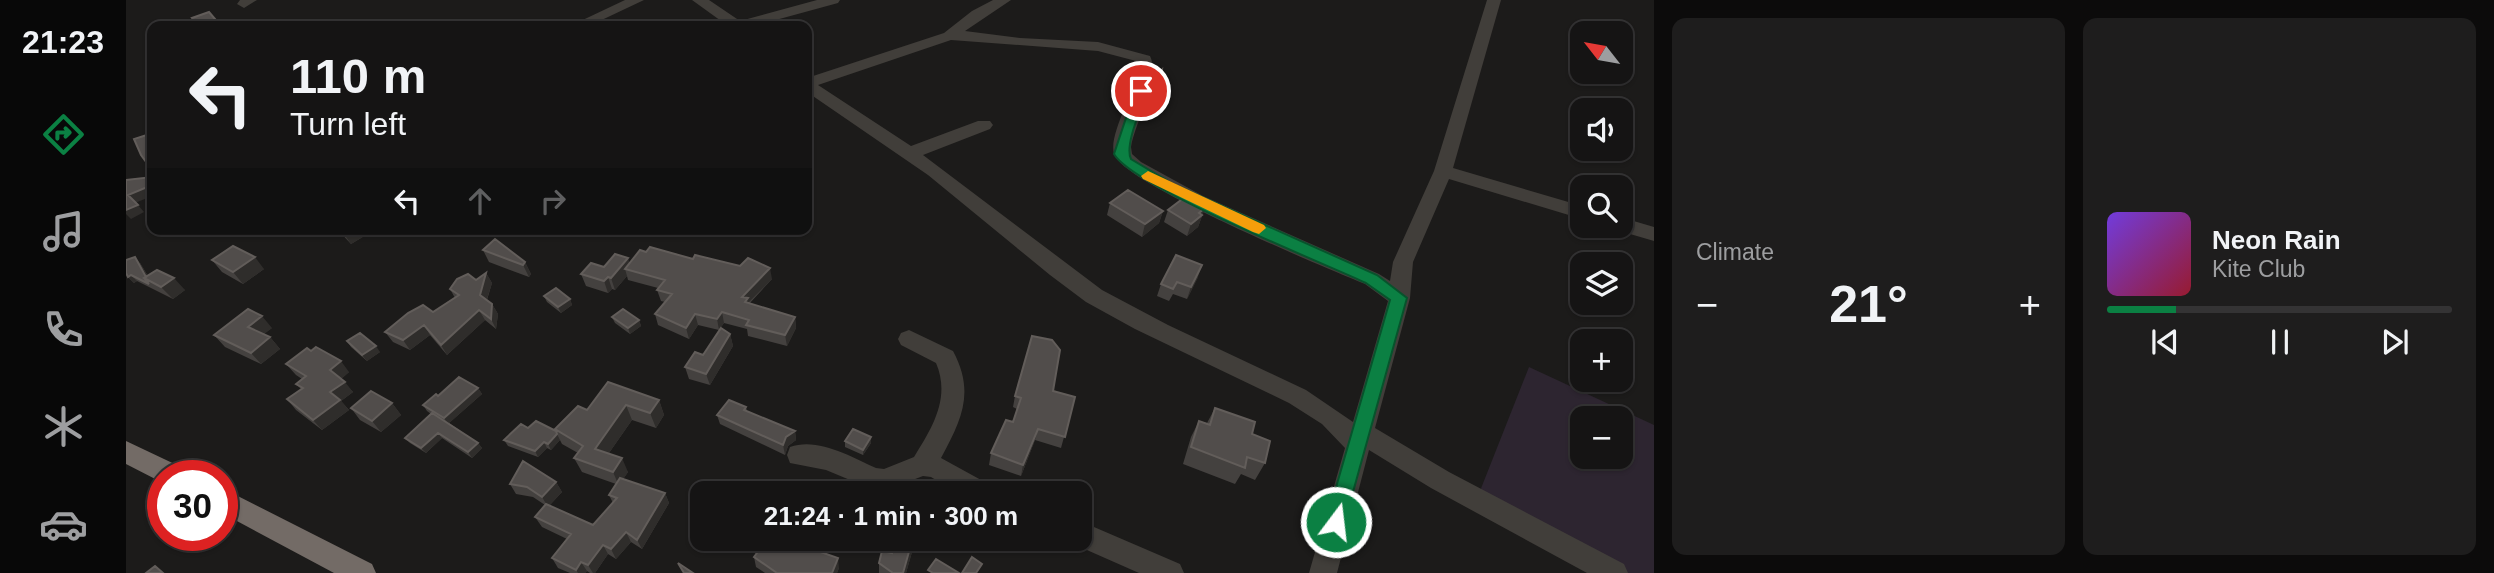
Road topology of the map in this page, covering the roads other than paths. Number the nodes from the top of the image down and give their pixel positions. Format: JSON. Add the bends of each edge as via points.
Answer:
{"nodes":[{"id":1,"x":636,"y":0,"type":"edge"},
{"id":2,"x":699,"y":0,"type":"edge"},
{"id":3,"x":833,"y":0,"type":"edge"},
{"id":4,"x":1004,"y":0,"type":"edge"},
{"id":5,"x":1494,"y":0,"type":"edge"},
{"id":6,"x":588,"y":21,"type":"edge"},
{"id":7,"x":730,"y":21,"type":"edge"},
{"id":8,"x":756,"y":21,"type":"edge"},
{"id":9,"x":949,"y":36,"type":"junction"},
{"id":10,"x":812,"y":82,"type":"edge"},
{"id":11,"x":812,"y":87,"type":"edge"},
{"id":12,"x":984,"y":125,"type":"dead end"},
{"id":13,"x":908,"y":154,"type":"junction"},
{"id":14,"x":1443,"y":171,"type":"junction"},
{"id":15,"x":1570,"y":209,"type":"edge"},
{"id":16,"x":1633,"y":228,"type":"edge"},
{"id":17,"x":1654,"y":234,"type":"edge"},
{"id":18,"x":1399,"y":298,"type":"junction"},
{"id":19,"x":909,"y":339,"type":"dead end"},
{"id":20,"x":1359,"y":438,"type":"junction"},
{"id":21,"x":126,"y":452,"type":"edge"},
{"id":22,"x":799,"y":456,"type":"dead end"},
{"id":23,"x":147,"y":462,"type":"edge"},
{"id":24,"x":923,"y":465,"type":"junction"},
{"id":25,"x":960,"y":481,"type":"edge"},
{"id":26,"x":238,"y":508,"type":"edge"},
{"id":27,"x":1092,"y":539,"type":"edge"},
{"id":28,"x":362,"y":573,"type":"edge"},
{"id":29,"x":1170,"y":573,"type":"edge"},
{"id":30,"x":1323,"y":573,"type":"edge"},
{"id":31,"x":1614,"y":573,"type":"edge"}],
"edges":[{"from":1,"to":6,"type":"street"},
{"from":2,"to":7,"type":"street"},
{"from":3,"to":8,"type":"street"},
{"from":4,"to":9,"type":"street"},
{"from":5,"to":14,"type":"street"},
{"from":9,"to":10,"type":"street"},
{"from":9,"to":18,"type":"street","via":[[1077,44],[1144,59],[1141,91],[1123,142],[1121,154],[1126,162],[1168,187],[1372,279]]},
{"from":11,"to":13,"type":"street"},
{"from":12,"to":13,"type":"street"},
{"from":13,"to":20,"type":"street","via":[[1095,297],[1307,402]]},
{"from":14,"to":15,"type":"street"},
{"from":14,"to":18,"type":"street","via":[[1403,262]]},
{"from":16,"to":17,"type":"street"},
{"from":18,"to":20,"type":"street"},
{"from":19,"to":24,"type":"street","via":[[945,357],[954,382],[949,420]]},
{"from":20,"to":30,"type":"street"},
{"from":20,"to":31,"type":"street"},
{"from":21,"to":23,"type":"highway"},
{"from":22,"to":24,"type":"street","via":[[828,459],[884,480]]},
{"from":24,"to":25,"type":"street"},
{"from":26,"to":28,"type":"highway"},
{"from":27,"to":29,"type":"street"}]}
